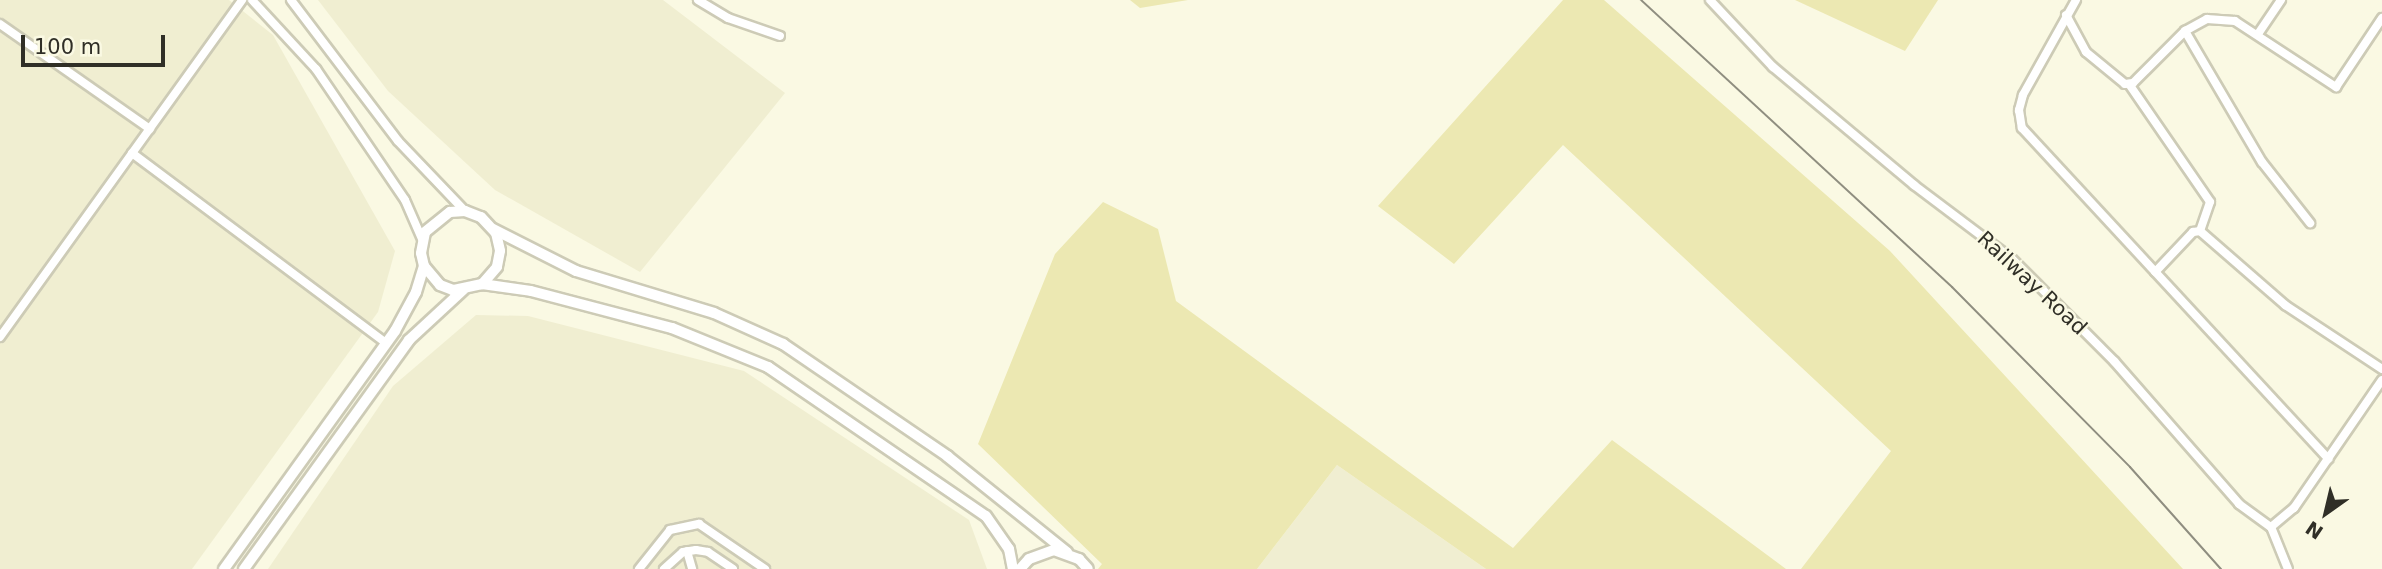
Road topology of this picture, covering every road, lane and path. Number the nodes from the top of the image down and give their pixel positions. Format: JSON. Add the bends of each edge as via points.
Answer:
{"nodes":[{"id":1,"x":242,"y":0,"type":"edge"},
{"id":2,"x":252,"y":0,"type":"edge"},
{"id":3,"x":291,"y":0,"type":"edge"},
{"id":4,"x":698,"y":0,"type":"edge"},
{"id":5,"x":1710,"y":0,"type":"edge"},
{"id":6,"x":2076,"y":0,"type":"edge"},
{"id":7,"x":2281,"y":0,"type":"edge"},
{"id":8,"x":2066,"y":15,"type":"junction"},
{"id":9,"x":2382,"y":18,"type":"edge"},
{"id":10,"x":0,"y":24,"type":"edge"},
{"id":11,"x":2185,"y":31,"type":"junction"},
{"id":12,"x":2258,"y":34,"type":"junction"},
{"id":13,"x":780,"y":36,"type":"dead end"},
{"id":14,"x":2129,"y":84,"type":"junction"},
{"id":15,"x":150,"y":129,"type":"junction"},
{"id":16,"x":132,"y":153,"type":"junction"},
{"id":17,"x":465,"y":211,"type":"junction"},
{"id":18,"x":2310,"y":223,"type":"dead end"},
{"id":19,"x":493,"y":229,"type":"junction"},
{"id":20,"x":2200,"y":231,"type":"junction"},
{"id":21,"x":422,"y":239,"type":"junction"},
{"id":22,"x":424,"y":266,"type":"junction"},
{"id":23,"x":2155,"y":272,"type":"junction"},
{"id":24,"x":482,"y":284,"type":"junction"},
{"id":25,"x":463,"y":290,"type":"junction"},
{"id":26,"x":0,"y":337,"type":"edge"},
{"id":27,"x":386,"y":343,"type":"junction"},
{"id":28,"x":2382,"y":369,"type":"edge"},
{"id":29,"x":2382,"y":380,"type":"edge"},
{"id":30,"x":2328,"y":459,"type":"junction"},
{"id":31,"x":2271,"y":527,"type":"junction"},
{"id":32,"x":687,"y":551,"type":"junction"},
{"id":33,"x":1067,"y":552,"type":"junction"},
{"id":34,"x":225,"y":569,"type":"edge"},
{"id":35,"x":244,"y":569,"type":"edge"},
{"id":36,"x":639,"y":569,"type":"edge"},
{"id":37,"x":664,"y":569,"type":"edge"},
{"id":38,"x":692,"y":569,"type":"edge"},
{"id":39,"x":733,"y":569,"type":"edge"},
{"id":40,"x":765,"y":569,"type":"edge"},
{"id":41,"x":1013,"y":569,"type":"edge"},
{"id":42,"x":1020,"y":569,"type":"edge"},
{"id":43,"x":1088,"y":569,"type":"edge"},
{"id":44,"x":2288,"y":569,"type":"edge"}],
"edges":[{"from":1,"to":15,"type":"street"},
{"from":2,"to":21,"type":"street","via":[[323,79],[405,200]]},
{"from":3,"to":17,"type":"street","via":[[398,141]]},
{"from":4,"to":13,"type":"street","via":[[728,18]]},
{"from":5,"to":31,"type":"street","name":"Railway Road","via":[[1773,67],[1914,185],[2011,258],[2114,361],[2239,504]]},
{"from":6,"to":8,"type":"street"},
{"from":7,"to":12,"type":"street"},
{"from":8,"to":14,"type":"street","via":[[2086,52]]},
{"from":8,"to":23,"type":"street","via":[[2023,95],[2022,128]]},
{"from":9,"to":12,"type":"street","via":[[2336,87]]},
{"from":10,"to":15,"type":"street"},
{"from":11,"to":12,"type":"street","via":[[2207,19],[2235,21]]},
{"from":11,"to":14,"type":"street"},
{"from":11,"to":18,"type":"street","via":[[2262,162]]},
{"from":14,"to":20,"type":"street","via":[[2204,188],[2210,202]]},
{"from":15,"to":16,"type":"street"},
{"from":16,"to":26,"type":"street"},
{"from":16,"to":27,"type":"street"},
{"from":17,"to":19,"type":"street","via":[[481,217]]},
{"from":17,"to":21,"type":"street","via":[[434,220]]},
{"from":19,"to":24,"type":"street","via":[[500,251],[497,267]]},
{"from":19,"to":33,"type":"street","via":[[576,271],[714,313],[783,344],[947,456]]},
{"from":20,"to":23,"type":"street","via":[[2193,232]]},
{"from":20,"to":28,"type":"street","via":[[2285,305]]},
{"from":21,"to":22,"type":"street"},
{"from":22,"to":25,"type":"street","via":[[440,285]]},
{"from":22,"to":27,"type":"street","via":[[416,292]]},
{"from":23,"to":30,"type":"street"},
{"from":24,"to":25,"type":"street"},
{"from":24,"to":41,"type":"street","via":[[531,291],[672,328],[768,367],[986,516],[1009,549]]},
{"from":25,"to":35,"type":"street","via":[[409,340]]},
{"from":27,"to":34,"type":"street"},
{"from":29,"to":30,"type":"street"},
{"from":30,"to":31,"type":"street","via":[[2294,508]]},
{"from":31,"to":44,"type":"street"},
{"from":32,"to":37,"type":"street"},
{"from":32,"to":38,"type":"street"},
{"from":32,"to":39,"type":"street","via":[[708,552]]},
{"from":33,"to":42,"type":"street","via":[[1041,553]]},
{"from":33,"to":43,"type":"street"},
{"from":36,"to":40,"type":"street","via":[[670,530],[699,524]]}]}
